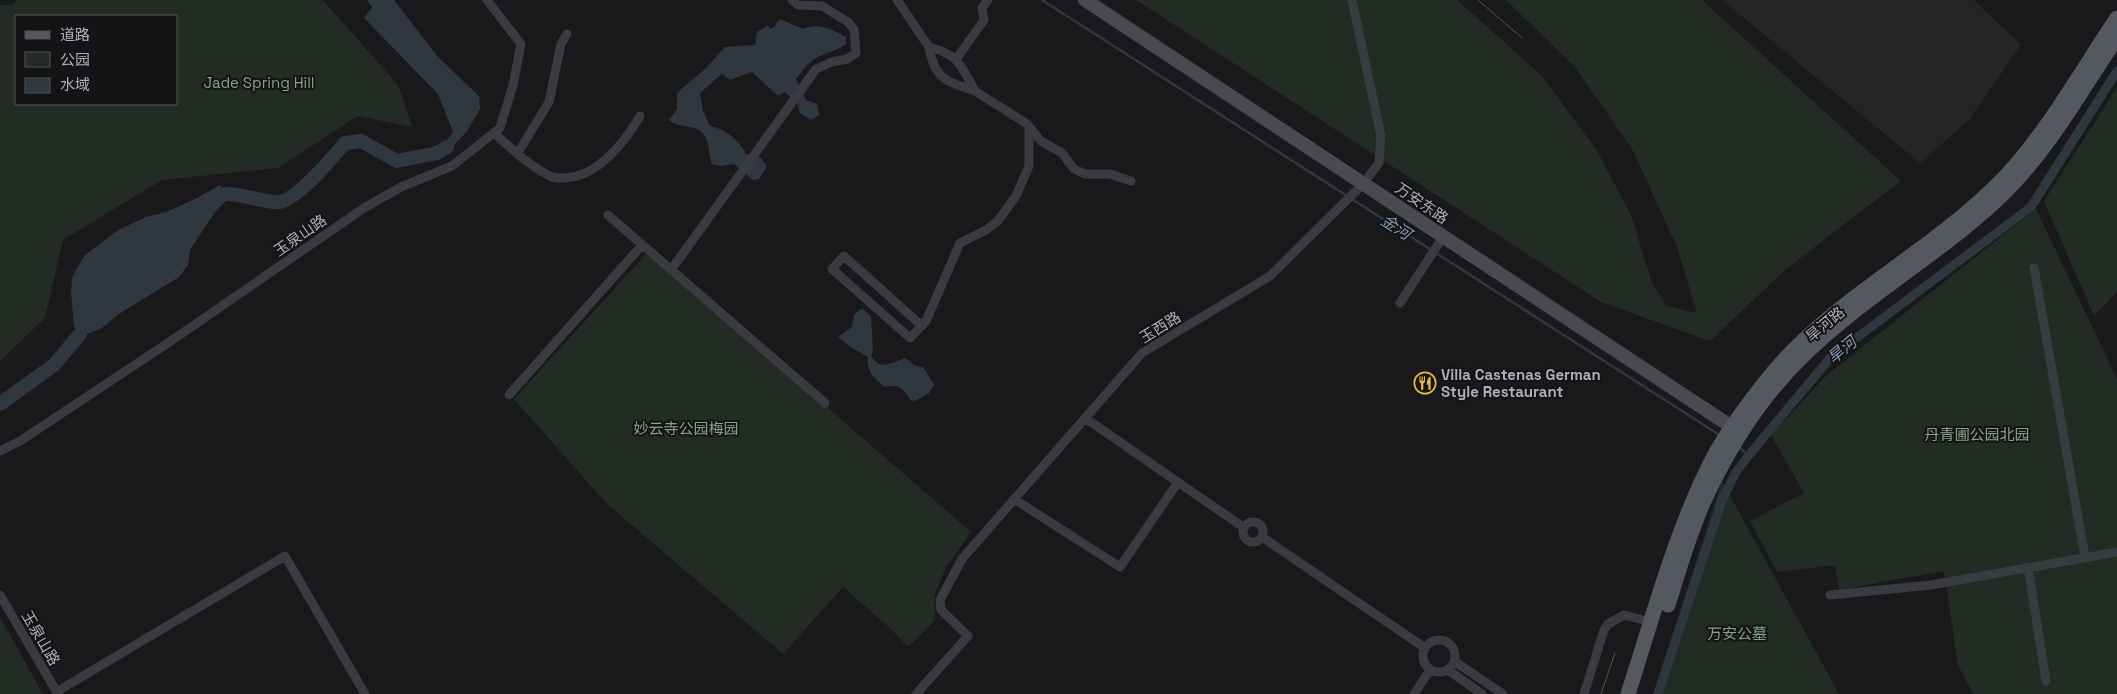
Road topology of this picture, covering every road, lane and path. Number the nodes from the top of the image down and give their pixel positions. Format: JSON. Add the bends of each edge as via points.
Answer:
{"nodes":[{"id":1,"x":486,"y":0,"type":"edge"},
{"id":2,"x":792,"y":0,"type":"edge"},
{"id":3,"x":898,"y":0,"type":"edge"},
{"id":4,"x":988,"y":0,"type":"edge"},
{"id":5,"x":1085,"y":0,"type":"edge"},
{"id":6,"x":1352,"y":0,"type":"edge"},
{"id":7,"x":2117,"y":18,"type":"edge"},
{"id":8,"x":567,"y":34,"type":"dead end"},
{"id":9,"x":2117,"y":37,"type":"edge"},
{"id":10,"x":929,"y":48,"type":"junction"},
{"id":11,"x":957,"y":58,"type":"junction"},
{"id":12,"x":975,"y":91,"type":"junction"},
{"id":13,"x":640,"y":116,"type":"dead end"},
{"id":14,"x":1029,"y":127,"type":"junction"},
{"id":15,"x":494,"y":133,"type":"junction"},
{"id":16,"x":517,"y":154,"type":"junction"},
{"id":17,"x":1131,"y":181,"type":"dead end"},
{"id":18,"x":1359,"y":187,"type":"junction"},
{"id":19,"x":608,"y":215,"type":"dead end"},
{"id":20,"x":642,"y":245,"type":"junction"},
{"id":21,"x":1437,"y":246,"type":"junction"},
{"id":22,"x":2034,"y":268,"type":"dead end"},
{"id":23,"x":671,"y":270,"type":"junction"},
{"id":24,"x":1400,"y":302,"type":"dead end"},
{"id":25,"x":922,"y":326,"type":"junction"},
{"id":26,"x":509,"y":395,"type":"dead end"},
{"id":27,"x":825,"y":403,"type":"dead end"},
{"id":28,"x":1085,"y":418,"type":"junction"},
{"id":29,"x":1731,"y":440,"type":"junction"},
{"id":30,"x":0,"y":451,"type":"edge"},
{"id":31,"x":1178,"y":482,"type":"junction"},
{"id":32,"x":1014,"y":499,"type":"junction"},
{"id":33,"x":1243,"y":527,"type":"junction"},
{"id":34,"x":1262,"y":537,"type":"junction"},
{"id":35,"x":2117,"y":552,"type":"edge"},
{"id":36,"x":2085,"y":557,"type":"junction"},
{"id":37,"x":2028,"y":567,"type":"junction"},
{"id":38,"x":0,"y":595,"type":"edge"},
{"id":39,"x":1830,"y":595,"type":"dead end"},
{"id":40,"x":1651,"y":622,"type":"junction"},
{"id":41,"x":1425,"y":648,"type":"junction"},
{"id":42,"x":1454,"y":661,"type":"junction"},
{"id":43,"x":1430,"y":670,"type":"junction"},
{"id":44,"x":1448,"y":670,"type":"junction"},
{"id":45,"x":2046,"y":681,"type":"dead end"},
{"id":46,"x":57,"y":693,"type":"edge"},
{"id":47,"x":365,"y":694,"type":"edge"},
{"id":48,"x":916,"y":694,"type":"edge"},
{"id":49,"x":1414,"y":694,"type":"edge"},
{"id":50,"x":1482,"y":694,"type":"edge"},
{"id":51,"x":1501,"y":694,"type":"edge"},
{"id":52,"x":1584,"y":694,"type":"edge"},
{"id":53,"x":1628,"y":694,"type":"edge"},
{"id":54,"x":1638,"y":694,"type":"edge"}],
"edges":[{"from":1,"to":15,"type":"street","name":"玉泉山路","via":[[521,44],[511,94],[500,128]]},
{"from":2,"to":23,"type":"street","via":[[798,5],[822,6],[848,22],[854,29],[856,53],[847,60],[816,69]]},
{"from":3,"to":10,"type":"street"},
{"from":4,"to":11,"type":"street","via":[[982,8],[984,20]]},
{"from":5,"to":18,"type":"street","name":"万安东路"},
{"from":6,"to":18,"type":"street","name":"玉西路","via":[[1381,136],[1379,163]]},
{"from":7,"to":29,"type":"main road","name":"旱河路","via":[[2026,153],[1995,188],[1793,350],[1766,380]]},
{"from":8,"to":16,"type":"street","via":[[561,44],[549,102]]},
{"from":9,"to":29,"type":"main road","name":"旱河路","via":[[2034,160],[2002,195],[1801,358]]},
{"from":10,"to":11,"type":"street"},
{"from":10,"to":12,"type":"street","via":[[932,65],[946,81]]},
{"from":11,"to":12,"type":"street"},
{"from":12,"to":14,"type":"street"},
{"from":13,"to":16,"type":"street","via":[[616,150],[596,166],[569,178],[553,178]]},
{"from":14,"to":17,"type":"street","via":[[1042,141],[1062,153],[1074,169],[1085,174],[1110,174]]},
{"from":14,"to":25,"type":"street","via":[[1029,166],[1016,196],[998,221],[960,243],[938,298]]},
{"from":15,"to":16,"type":"street"},
{"from":15,"to":30,"type":"street","name":"玉泉山路","via":[[452,166],[401,187],[364,208],[168,343]]},
{"from":18,"to":21,"type":"street","name":"万安东路"},
{"from":18,"to":28,"type":"street","name":"玉西路","via":[[1270,276],[1142,353]]},
{"from":19,"to":20,"type":"street"},
{"from":20,"to":23,"type":"street"},
{"from":20,"to":26,"type":"street"},
{"from":21,"to":24,"type":"street"},
{"from":21,"to":29,"type":"street","name":"万安东路"},
{"from":22,"to":36,"type":"street"},
{"from":23,"to":27,"type":"street"},
{"from":25,"to":25,"type":"street","via":[[910,338],[832,269],[844,256]]},
{"from":28,"to":31,"type":"street"},
{"from":28,"to":32,"type":"street","name":"玉西路"},
{"from":29,"to":40,"type":"main road","name":"旱河路","via":[[1694,498]]},
{"from":29,"to":54,"type":"main road","name":"旱河路","via":[[1691,532]]},
{"from":31,"to":32,"type":"street","via":[[1120,568]]},
{"from":31,"to":33,"type":"street"},
{"from":32,"to":48,"type":"street","name":"玉西路","via":[[962,559],[940,600],[941,610],[968,636]]},
{"from":33,"to":34,"type":"street","via":[[1248,522],[1258,523]]},
{"from":33,"to":34,"type":"street","via":[[1242,534],[1248,542],[1256,542]]},
{"from":34,"to":41,"type":"street"},
{"from":35,"to":36,"type":"street"},
{"from":36,"to":37,"type":"street"},
{"from":37,"to":39,"type":"street","via":[[1931,585]]},
{"from":37,"to":45,"type":"street"},
{"from":38,"to":46,"type":"street","name":"玉泉山路"},
{"from":40,"to":52,"type":"street","via":[[1624,615],[1608,624]]},
{"from":40,"to":53,"type":"main road","name":"旱河路"},
{"from":41,"to":42,"type":"street","via":[[1433,641],[1443,641],[1452,646]]},
{"from":41,"to":43,"type":"street","via":[[1424,663]]},
{"from":42,"to":44,"type":"street"},
{"from":42,"to":51,"type":"street"},
{"from":43,"to":44,"type":"street"},
{"from":43,"to":49,"type":"street"},
{"from":44,"to":50,"type":"street"},
{"from":46,"to":47,"type":"street","via":[[284,556]]}]}
